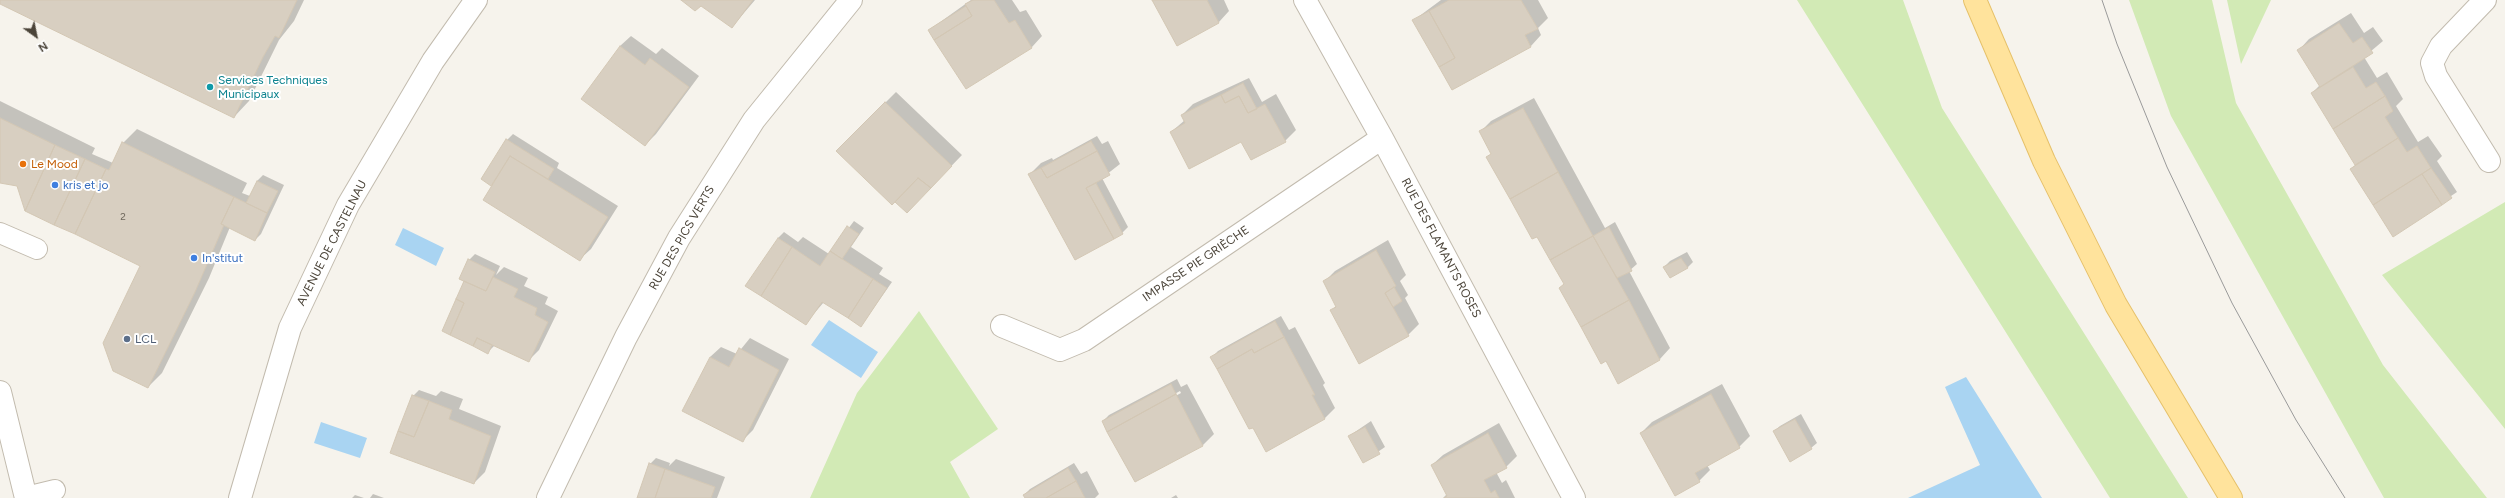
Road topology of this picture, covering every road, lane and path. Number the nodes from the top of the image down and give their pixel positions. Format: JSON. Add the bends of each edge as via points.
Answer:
{"nodes":[{"id":1,"x":476,"y":0,"type":"edge"},
{"id":2,"x":851,"y":0,"type":"edge"},
{"id":3,"x":1305,"y":0,"type":"edge"},
{"id":4,"x":1975,"y":0,"type":"edge"},
{"id":5,"x":2485,"y":0,"type":"edge"},
{"id":6,"x":1382,"y":138,"type":"junction"},
{"id":7,"x":2489,"y":161,"type":"dead end"},
{"id":8,"x":0,"y":233,"type":"edge"},
{"id":9,"x":37,"y":249,"type":"dead end"},
{"id":10,"x":1002,"y":326,"type":"dead end"},
{"id":11,"x":0,"y":392,"type":"edge"},
{"id":12,"x":54,"y":490,"type":"dead end"},
{"id":13,"x":238,"y":494,"type":"edge"},
{"id":14,"x":26,"y":497,"type":"edge"},
{"id":15,"x":548,"y":498,"type":"edge"},
{"id":16,"x":1574,"y":498,"type":"edge"},
{"id":17,"x":2231,"y":498,"type":"edge"}],
"edges":[{"from":1,"to":13,"type":"street","name":"AVENUE DE CASTELNAU","via":[[433,61],[348,205],[290,328]]},
{"from":2,"to":15,"type":"street","name":"RUE DES PICS VERTS","via":[[754,120],[679,238],[622,344]]},
{"from":3,"to":6,"type":"street","name":"RUE DES FLAMANTS ROSES"},
{"from":4,"to":17,"type":"main road","via":[[2044,161],[2113,298]]},
{"from":5,"to":7,"type":"street","via":[[2441,46],[2432,63],[2436,76]]},
{"from":6,"to":10,"type":"street","name":"IMPASSE PIE GRIÈCHE","via":[[1084,340],[1060,350]]},
{"from":6,"to":16,"type":"street","name":"RUE DES FLAMANTS ROSES"},
{"from":8,"to":9,"type":"lane"},
{"from":11,"to":14,"type":"street"},
{"from":12,"to":14,"type":"lane"}]}
